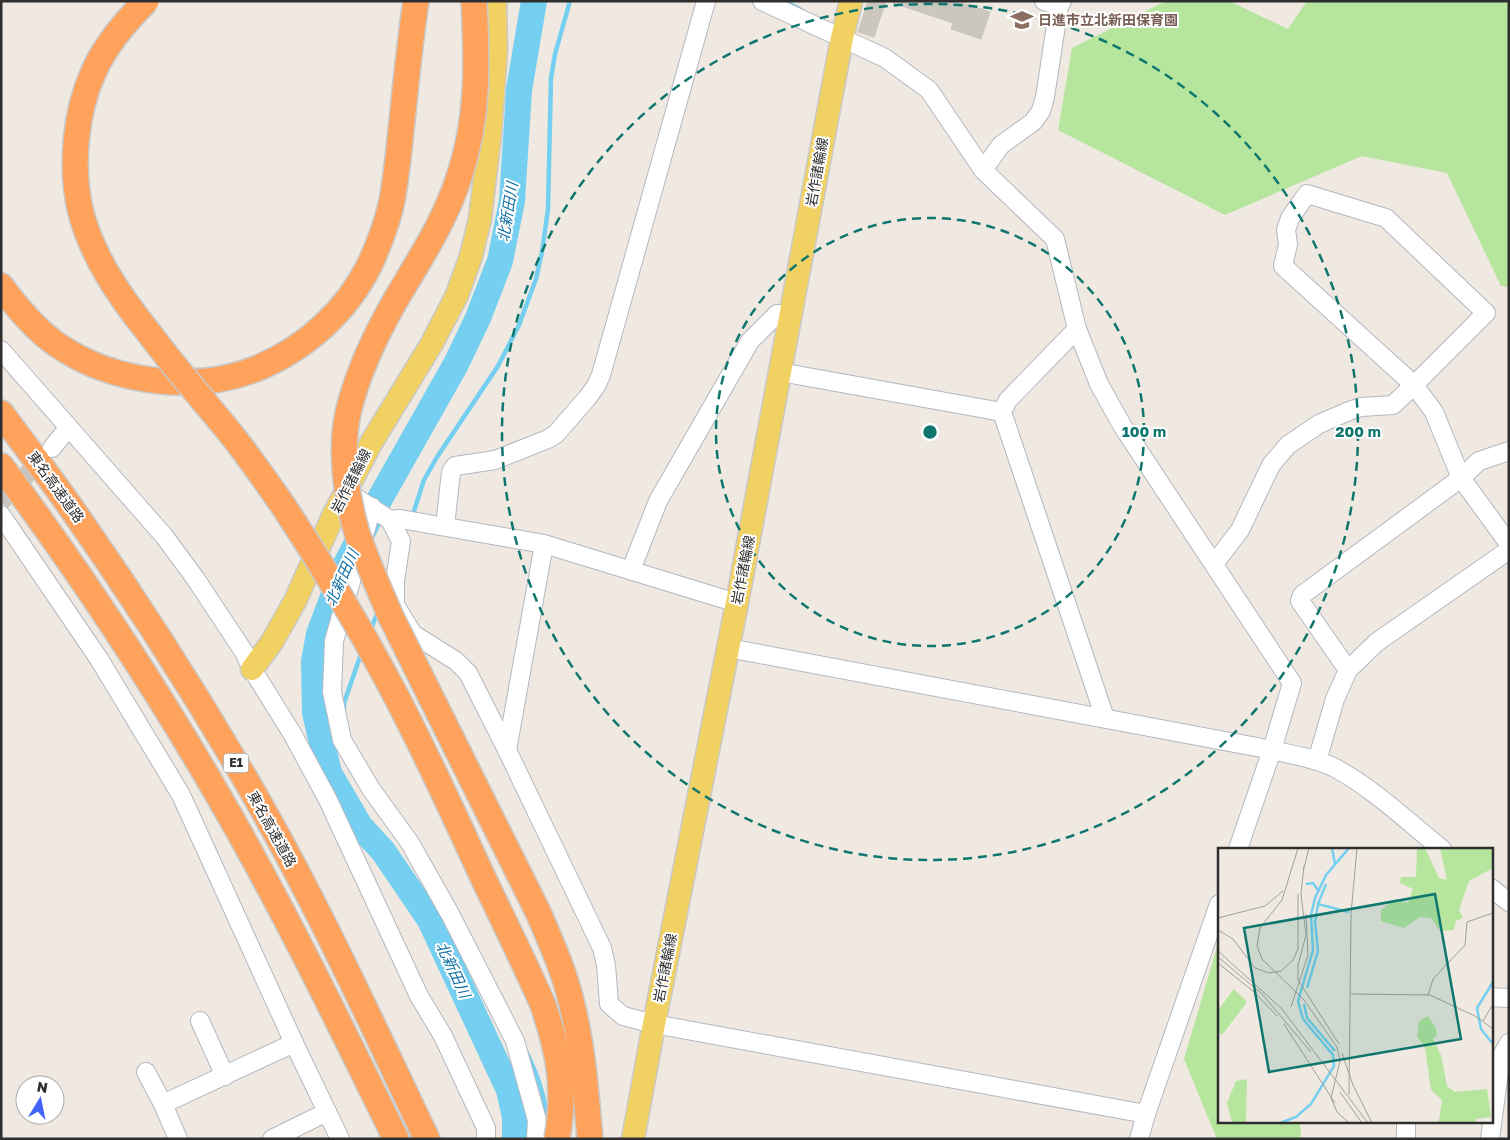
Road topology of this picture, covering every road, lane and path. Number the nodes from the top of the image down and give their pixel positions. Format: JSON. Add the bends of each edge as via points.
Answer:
{"nodes":[{"id":1,"x":146,"y":1,"type":"edge"},
{"id":2,"x":416,"y":1,"type":"edge"},
{"id":3,"x":474,"y":1,"type":"edge"},
{"id":4,"x":495,"y":1,"type":"edge"},
{"id":5,"x":706,"y":1,"type":"edge"},
{"id":6,"x":762,"y":1,"type":"edge"},
{"id":7,"x":851,"y":1,"type":"edge"},
{"id":8,"x":1055,"y":3,"type":"edge"},
{"id":9,"x":842,"y":38,"type":"junction"},
{"id":10,"x":984,"y":170,"type":"junction"},
{"id":11,"x":1,"y":286,"type":"edge"},
{"id":12,"x":791,"y":316,"type":"junction"},
{"id":13,"x":1077,"y":329,"type":"junction"},
{"id":14,"x":1,"y":350,"type":"edge"},
{"id":15,"x":780,"y":372,"type":"junction"},
{"id":16,"x":1414,"y":386,"type":"junction"},
{"id":17,"x":1002,"y":412,"type":"junction"},
{"id":18,"x":1,"y":413,"type":"edge"},
{"id":19,"x":68,"y":428,"type":"junction"},
{"id":20,"x":52,"y":448,"type":"tunnel mouth"},
{"id":21,"x":1509,"y":451,"type":"edge"},
{"id":22,"x":1,"y":466,"type":"edge"},
{"id":23,"x":1462,"y":478,"type":"junction"},
{"id":24,"x":346,"y":490,"type":"junction"},
{"id":25,"x":372,"y":508,"type":"junction"},
{"id":26,"x":1,"y":515,"type":"edge"},
{"id":27,"x":390,"y":520,"type":"junction"},
{"id":28,"x":444,"y":526,"type":"junction"},
{"id":29,"x":544,"y":544,"type":"junction"},
{"id":30,"x":1509,"y":544,"type":"edge"},
{"id":31,"x":1509,"y":550,"type":"edge"},
{"id":32,"x":1214,"y":564,"type":"junction"},
{"id":33,"x":631,"y":570,"type":"junction"},
{"id":34,"x":738,"y":602,"type":"junction"},
{"id":35,"x":728,"y":648,"type":"junction"},
{"id":36,"x":252,"y":669,"type":"junction"},
{"id":37,"x":1348,"y":670,"type":"junction"},
{"id":38,"x":1105,"y":718,"type":"junction"},
{"id":39,"x":507,"y":750,"type":"junction"},
{"id":40,"x":1272,"y":750,"type":"junction"},
{"id":41,"x":1317,"y":761,"type":"junction"},
{"id":42,"x":1238,"y":848,"type":"edge"},
{"id":43,"x":1441,"y":848,"type":"edge"},
{"id":44,"x":1492,"y":889,"type":"edge"},
{"id":45,"x":1509,"y":902,"type":"edge"},
{"id":46,"x":1218,"y":907,"type":"edge"},
{"id":47,"x":1492,"y":997,"type":"edge"},
{"id":48,"x":1509,"y":998,"type":"edge"},
{"id":49,"x":200,"y":1021,"type":"dead end"},
{"id":50,"x":654,"y":1024,"type":"junction"},
{"id":51,"x":294,"y":1043,"type":"junction"},
{"id":52,"x":1509,"y":1043,"type":"edge"},
{"id":53,"x":146,"y":1072,"type":"dead end"},
{"id":54,"x":225,"y":1076,"type":"junction"},
{"id":55,"x":164,"y":1104,"type":"junction"},
{"id":56,"x":327,"y":1112,"type":"junction"},
{"id":57,"x":1146,"y":1114,"type":"junction"},
{"id":58,"x":1406,"y":1122,"type":"edge"},
{"id":59,"x":489,"y":1135,"type":"edge"},
{"id":60,"x":178,"y":1139,"type":"edge"},
{"id":61,"x":272,"y":1139,"type":"edge"},
{"id":62,"x":340,"y":1139,"type":"edge"},
{"id":63,"x":396,"y":1139,"type":"edge"},
{"id":64,"x":428,"y":1139,"type":"edge"},
{"id":65,"x":536,"y":1139,"type":"edge"},
{"id":66,"x":557,"y":1139,"type":"edge"},
{"id":67,"x":590,"y":1139,"type":"edge"},
{"id":68,"x":633,"y":1139,"type":"edge"},
{"id":69,"x":1139,"y":1139,"type":"edge"},
{"id":70,"x":1406,"y":1139,"type":"edge"},
{"id":71,"x":1490,"y":1139,"type":"edge"}],
"edges":[{"from":1,"to":66,"type":"highway","bridge":true,"via":[[107,47],[85,96],[75,154],[76,183],[89,238],[116,290],[284,507],[390,683],[543,1005],[559,1065],[562,1095]]},
{"from":2,"to":11,"type":"highway","via":[[392,201],[383,234],[355,291],[336,314],[286,354],[258,368],[227,377],[167,382],[136,378],[98,366],[56,344],[13,303]]},
{"from":3,"to":67,"type":"highway","bridge":true,"via":[[475,107],[461,174],[434,234],[365,360],[355,388],[345,443],[349,501],[370,569],[391,617],[551,942],[572,1004],[582,1053]]},
{"from":4,"to":24,"type":"main road","name":"岩作諸輪線","via":[[496,50],[490,134],[480,219],[471,256],[457,295],[431,346]]},
{"from":5,"to":28,"type":"street","via":[[599,380],[556,434],[548,439],[495,460],[455,466],[451,472]]},
{"from":6,"to":9,"type":"street"},
{"from":7,"to":9,"type":"main road","name":"岩作諸輪線"},
{"from":8,"to":10,"type":"street","via":[[1041,111],[1033,122],[1001,145]]},
{"from":9,"to":10,"type":"street","via":[[884,58],[930,90]]},
{"from":9,"to":12,"type":"main road","name":"岩作諸輪線"},
{"from":10,"to":13,"type":"street","via":[[1055,239]]},
{"from":12,"to":15,"type":"main road","name":"岩作諸輪線"},
{"from":12,"to":33,"type":"street","via":[[777,314],[750,341],[658,501]]},
{"from":13,"to":17,"type":"street","via":[[1008,400]]},
{"from":13,"to":32,"type":"street","via":[[1099,384],[1122,427]]},
{"from":14,"to":19,"type":"street"},
{"from":15,"to":17,"type":"street"},
{"from":15,"to":34,"type":"main road","name":"岩作諸輪線"},
{"from":16,"to":16,"type":"street","via":[[1283,266],[1288,244],[1286,230],[1290,218],[1307,194],[1386,218],[1486,313]]},
{"from":16,"to":23,"type":"street","via":[[1434,412]]},
{"from":16,"to":32,"type":"street","via":[[1393,405],[1349,410],[1319,424],[1288,445],[1271,465],[1240,530]]},
{"from":17,"to":38,"type":"street"},
{"from":18,"to":64,"type":"highway","name":"東名高速道路","number":"E1","via":[[124,585],[182,673],[250,788],[319,914]]},
{"from":19,"to":20,"type":"street"},
{"from":19,"to":36,"type":"street","via":[[164,536],[244,652]]},
{"from":21,"to":23,"type":"street","via":[[1479,461]]},
{"from":22,"to":63,"type":"highway","number":"E1","via":[[109,620],[216,792],[281,910]]},
{"from":23,"to":30,"type":"street"},
{"from":23,"to":37,"type":"street","via":[[1302,595],[1300,601]]},
{"from":24,"to":25,"type":"street"},
{"from":24,"to":36,"type":"main road","name":"岩作諸輪線","via":[[294,602],[272,642]]},
{"from":25,"to":27,"type":"street"},
{"from":25,"to":65,"type":"street","via":[[334,641],[332,692],[342,740],[371,789],[410,843],[515,1041],[537,1120]]},
{"from":26,"to":51,"type":"street","via":[[99,659],[181,795]]},
{"from":27,"to":28,"type":"street"},
{"from":27,"to":39,"type":"street","via":[[401,541],[395,605],[413,634],[456,661],[468,673]]},
{"from":28,"to":29,"type":"street"},
{"from":29,"to":33,"type":"street"},
{"from":29,"to":39,"type":"street"},
{"from":31,"to":37,"type":"street","via":[[1377,642]]},
{"from":32,"to":40,"type":"street","via":[[1292,683]]},
{"from":33,"to":34,"type":"street"},
{"from":34,"to":35,"type":"main road","name":"岩作諸輪線"},
{"from":35,"to":38,"type":"street"},
{"from":35,"to":50,"type":"main road","name":"岩作諸輪線"},
{"from":36,"to":59,"type":"street","via":[[328,800],[419,996],[443,1036]]},
{"from":37,"to":41,"type":"street","via":[[1335,699]]},
{"from":38,"to":40,"type":"street"},
{"from":39,"to":50,"type":"street","via":[[602,948],[609,1004],[623,1016]]},
{"from":40,"to":41,"type":"street"},
{"from":40,"to":42,"type":"street"},
{"from":41,"to":43,"type":"street","via":[[1356,782]]},
{"from":44,"to":45,"type":"street"},
{"from":46,"to":57,"type":"street"},
{"from":47,"to":48,"type":"street"},
{"from":49,"to":54,"type":"street"},
{"from":50,"to":57,"type":"street"},
{"from":50,"to":68,"type":"main road","name":"岩作諸輪線"},
{"from":51,"to":54,"type":"street"},
{"from":51,"to":56,"type":"street"},
{"from":52,"to":71,"type":"street","via":[[1501,1056]]},
{"from":53,"to":55,"type":"street"},
{"from":54,"to":55,"type":"street"},
{"from":55,"to":60,"type":"street"},
{"from":56,"to":61,"type":"street"},
{"from":56,"to":62,"type":"street"},
{"from":57,"to":69,"type":"street"},
{"from":58,"to":70,"type":"street"}]}
